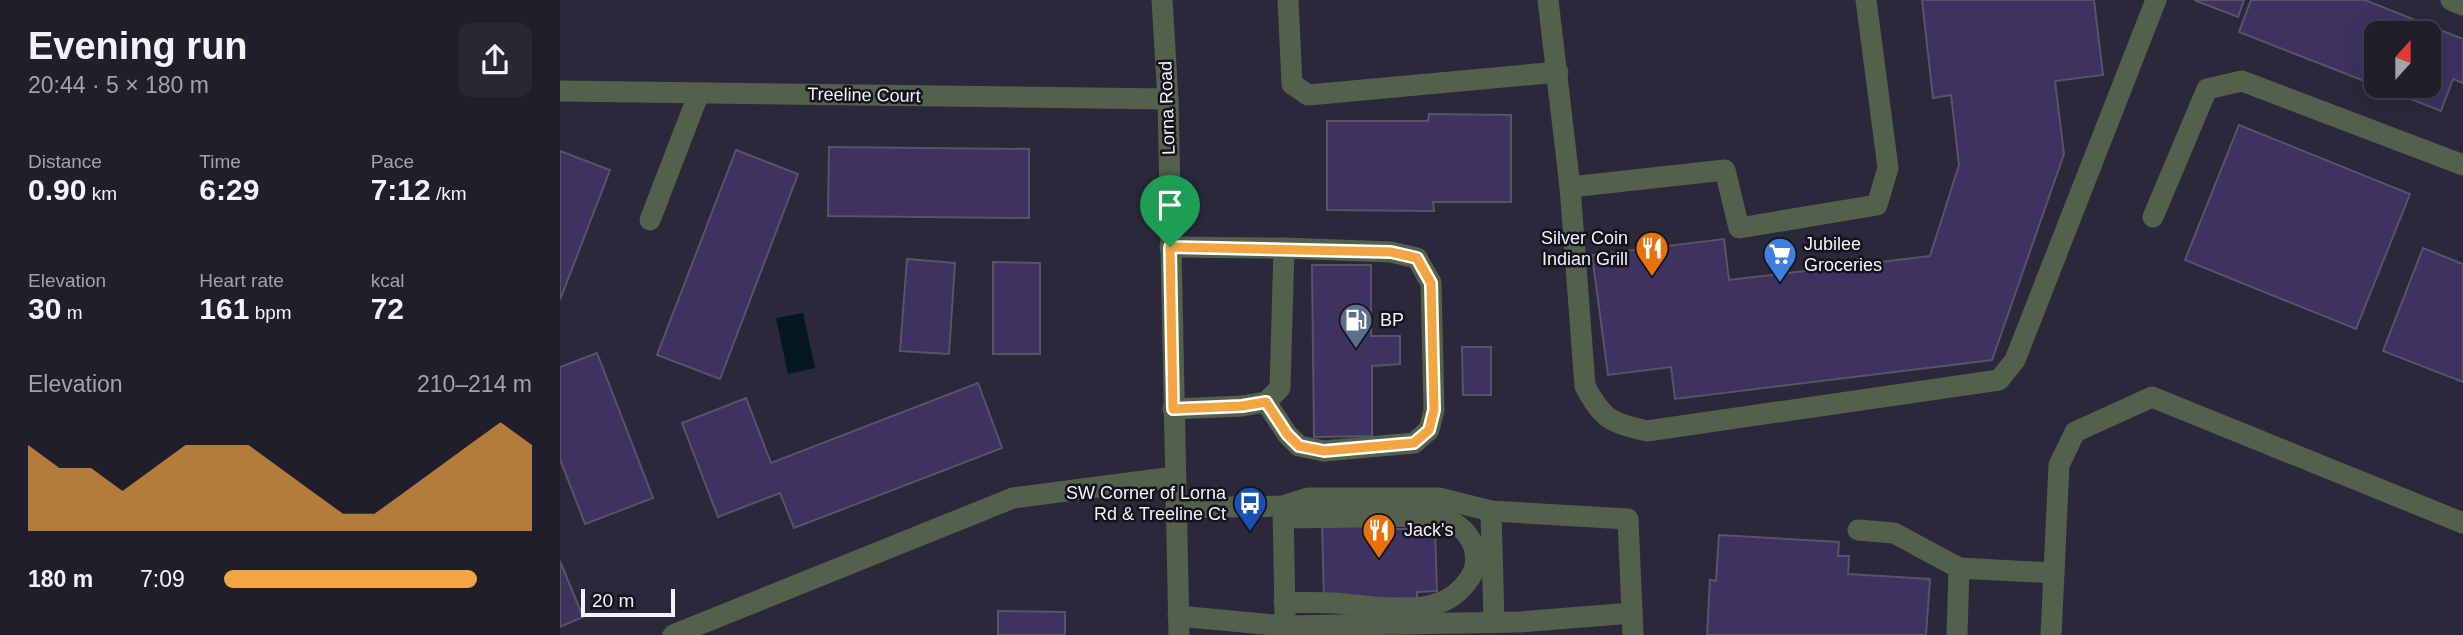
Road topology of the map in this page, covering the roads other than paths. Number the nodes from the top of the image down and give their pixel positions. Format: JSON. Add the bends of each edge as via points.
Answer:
{"nodes":[{"id":1,"x":1163,"y":0,"type":"edge"},
{"id":2,"x":1288,"y":0,"type":"edge"},
{"id":3,"x":1548,"y":0,"type":"edge"},
{"id":4,"x":1866,"y":0,"type":"edge"},
{"id":5,"x":2156,"y":0,"type":"edge"},
{"id":6,"x":2451,"y":0,"type":"edge"},
{"id":7,"x":2463,"y":5,"type":"edge"},
{"id":8,"x":1558,"y":72,"type":"junction"},
{"id":9,"x":560,"y":91,"type":"edge"},
{"id":10,"x":699,"y":93,"type":"junction"},
{"id":11,"x":1168,"y":99,"type":"junction"},
{"id":12,"x":2463,"y":165,"type":"edge"},
{"id":13,"x":1570,"y":187,"type":"junction"},
{"id":14,"x":2153,"y":217,"type":"dead end"},
{"id":15,"x":650,"y":220,"type":"dead end"},
{"id":16,"x":1170,"y":247,"type":"junction"},
{"id":17,"x":1284,"y":248,"type":"junction"},
{"id":18,"x":1266,"y":402,"type":"junction"},
{"id":19,"x":1173,"y":409,"type":"junction"},
{"id":20,"x":1174,"y":477,"type":"junction"},
{"id":21,"x":1176,"y":508,"type":"junction"},
{"id":22,"x":1490,"y":511,"type":"junction"},
{"id":23,"x":1283,"y":512,"type":"junction"},
{"id":24,"x":2463,"y":523,"type":"edge"},
{"id":25,"x":1858,"y":530,"type":"dead end"},
{"id":26,"x":1959,"y":568,"type":"junction"},
{"id":27,"x":2054,"y":573,"type":"junction"},
{"id":28,"x":1284,"y":602,"type":"junction"},
{"id":29,"x":1632,"y":613,"type":"junction"},
{"id":30,"x":1494,"y":622,"type":"junction"},
{"id":31,"x":1178,"y":626,"type":"edge"},
{"id":32,"x":1285,"y":626,"type":"junction"},
{"id":33,"x":673,"y":635,"type":"edge"},
{"id":34,"x":1633,"y":635,"type":"edge"},
{"id":35,"x":1957,"y":635,"type":"edge"},
{"id":36,"x":2051,"y":635,"type":"edge"}],
"edges":[{"from":1,"to":11,"type":"street","name":"Lorna Road"},
{"from":2,"to":8,"type":"street","via":[[1292,84],[1307,95]]},
{"from":3,"to":8,"type":"street"},
{"from":4,"to":13,"type":"street","via":[[1888,168],[1877,205],[1739,228],[1725,170]]},
{"from":5,"to":13,"type":"street","via":[[2015,360],[1999,380],[1647,431],[1614,423],[1597,408],[1585,386]]},
{"from":6,"to":7,"type":"street"},
{"from":8,"to":13,"type":"street"},
{"from":9,"to":10,"type":"street","name":"Treeline Court"},
{"from":10,"to":11,"type":"street","name":"Treeline Court"},
{"from":10,"to":15,"type":"street"},
{"from":11,"to":16,"type":"street","name":"Lorna Road"},
{"from":12,"to":14,"type":"street","via":[[2242,81],[2207,89]]},
{"from":16,"to":17,"type":"street"},
{"from":16,"to":19,"type":"street","name":"Lorna Road"},
{"from":17,"to":18,"type":"street","via":[[1280,388]]},
{"from":17,"to":18,"type":"street","via":[[1391,252],[1417,258],[1431,283],[1434,410],[1429,430],[1414,443],[1324,451],[1299,446]]},
{"from":18,"to":19,"type":"street"},
{"from":19,"to":20,"type":"street","name":"Lorna Road"},
{"from":20,"to":21,"type":"street","name":"Lorna Road"},
{"from":20,"to":33,"type":"street","via":[[1013,498]]},
{"from":21,"to":23,"type":"street"},
{"from":21,"to":31,"type":"street","name":"Lorna Road"},
{"from":22,"to":23,"type":"street","via":[[1439,498],[1308,498]]},
{"from":22,"to":29,"type":"street","via":[[1628,519]]},
{"from":22,"to":30,"type":"street"},
{"from":23,"to":28,"type":"street"},
{"from":23,"to":28,"type":"street","via":[[1446,518],[1459,525],[1476,555],[1465,585],[1453,597],[1434,605],[1381,608]]},
{"from":24,"to":27,"type":"street","via":[[2152,397],[2075,432],[2059,465]]},
{"from":25,"to":26,"type":"street","via":[[1895,533]]},
{"from":26,"to":27,"type":"street"},
{"from":26,"to":35,"type":"street"},
{"from":27,"to":36,"type":"street"},
{"from":28,"to":32,"type":"street"},
{"from":29,"to":30,"type":"street"},
{"from":29,"to":34,"type":"street"},
{"from":30,"to":32,"type":"street"},
{"from":31,"to":32,"type":"street"}]}
